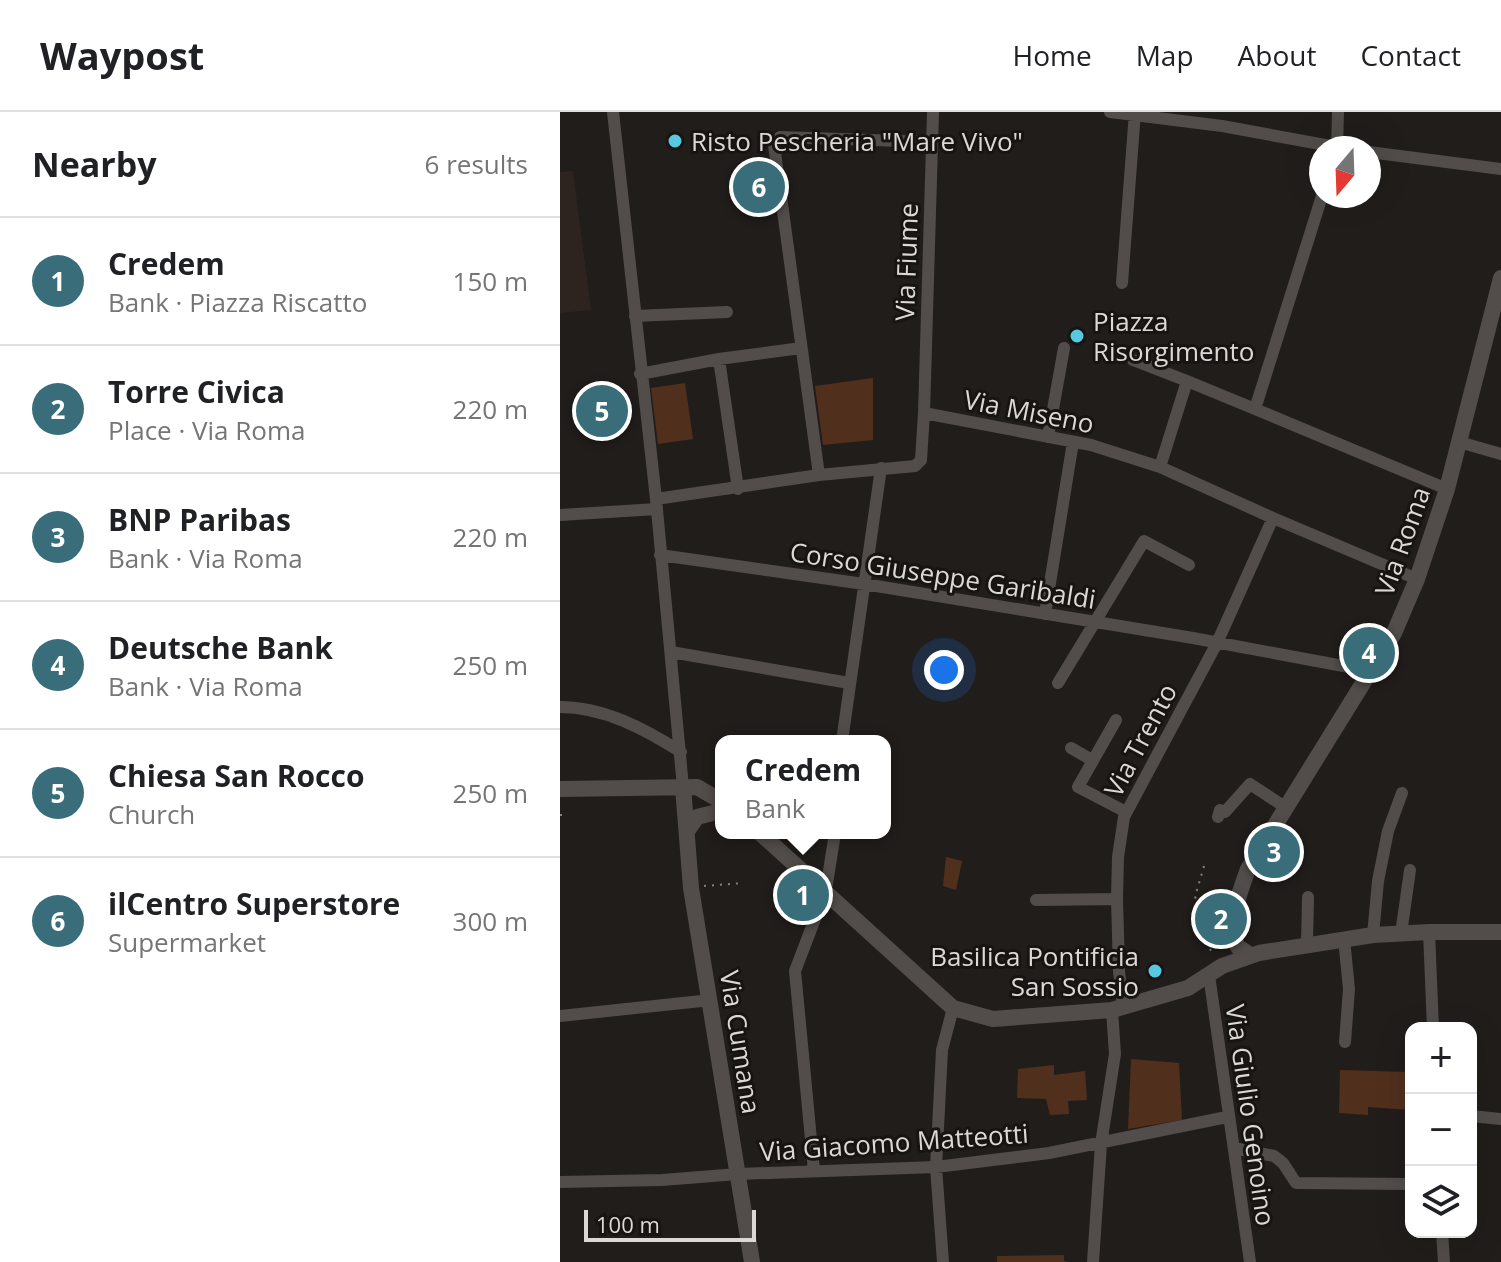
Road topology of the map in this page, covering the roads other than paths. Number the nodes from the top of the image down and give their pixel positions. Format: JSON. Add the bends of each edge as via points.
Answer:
{"nodes":[{"id":1,"x":613,"y":112,"type":"edge"},
{"id":2,"x":933,"y":112,"type":"edge"},
{"id":3,"x":1110,"y":112,"type":"edge"},
{"id":4,"x":1338,"y":112,"type":"edge"},
{"id":5,"x":1135,"y":114,"type":"edge"},
{"id":6,"x":1222,"y":119,"type":"edge"},
{"id":7,"x":1339,"y":136,"type":"edge"},
{"id":8,"x":1309,"y":141,"type":"edge"},
{"id":9,"x":932,"y":142,"type":"junction"},
{"id":10,"x":1381,"y":154,"type":"edge"},
{"id":11,"x":1501,"y":169,"type":"edge"},
{"id":12,"x":1318,"y":208,"type":"edge"},
{"id":13,"x":1501,"y":278,"type":"edge"},
{"id":14,"x":1122,"y":283,"type":"dead end"},
{"id":15,"x":727,"y":312,"type":"dead end"},
{"id":16,"x":635,"y":316,"type":"junction"},
{"id":17,"x":801,"y":348,"type":"junction"},
{"id":18,"x":1064,"y":348,"type":"dead end"},
{"id":19,"x":719,"y":359,"type":"junction"},
{"id":20,"x":1133,"y":360,"type":"dead end"},
{"id":21,"x":640,"y":374,"type":"junction"},
{"id":22,"x":1187,"y":381,"type":"junction"},
{"id":23,"x":1255,"y":409,"type":"junction"},
{"id":24,"x":924,"y":413,"type":"junction"},
{"id":25,"x":1048,"y":437,"type":"junction"},
{"id":26,"x":1073,"y":442,"type":"junction"},
{"id":27,"x":1459,"y":442,"type":"junction"},
{"id":28,"x":1501,"y":454,"type":"edge"},
{"id":29,"x":1160,"y":467,"type":"junction"},
{"id":30,"x":881,"y":468,"type":"junction"},
{"id":31,"x":819,"y":475,"type":"junction"},
{"id":32,"x":738,"y":489,"type":"junction"},
{"id":33,"x":1447,"y":489,"type":"junction"},
{"id":34,"x":657,"y":504,"type":"junction"},
{"id":35,"x":560,"y":515,"type":"edge"},
{"id":36,"x":1273,"y":518,"type":"junction"},
{"id":37,"x":660,"y":555,"type":"junction"},
{"id":38,"x":1189,"y":565,"type":"dead end"},
{"id":39,"x":1417,"y":579,"type":"junction"},
{"id":40,"x":864,"y":584,"type":"junction"},
{"id":41,"x":1045,"y":614,"type":"junction"},
{"id":42,"x":1096,"y":623,"type":"junction"},
{"id":43,"x":1217,"y":643,"type":"junction"},
{"id":44,"x":671,"y":652,"type":"junction"},
{"id":45,"x":1370,"y":671,"type":"junction"},
{"id":46,"x":849,"y":683,"type":"junction"},
{"id":47,"x":1058,"y":683,"type":"dead end"},
{"id":48,"x":560,"y":707,"type":"edge"},
{"id":49,"x":1116,"y":720,"type":"dead end"},
{"id":50,"x":843,"y":735,"type":"edge"},
{"id":51,"x":1071,"y":748,"type":"dead end"},
{"id":52,"x":681,"y":752,"type":"junction"},
{"id":53,"x":1092,"y":760,"type":"junction"},
{"id":54,"x":683,"y":787,"type":"junction"},
{"id":55,"x":560,"y":789,"type":"edge"},
{"id":56,"x":1402,"y":793,"type":"dead end"},
{"id":57,"x":715,"y":798,"type":"edge"},
{"id":58,"x":1285,"y":807,"type":"junction"},
{"id":59,"x":715,"y":812,"type":"edge"},
{"id":60,"x":1126,"y":812,"type":"junction"},
{"id":61,"x":1218,"y":817,"type":"dead end"},
{"id":62,"x":688,"y":830,"type":"junction"},
{"id":63,"x":767,"y":839,"type":"edge"},
{"id":64,"x":834,"y":839,"type":"edge"},
{"id":65,"x":1410,"y":870,"type":"dead end"},
{"id":66,"x":826,"y":890,"type":"junction"},
{"id":67,"x":1308,"y":897,"type":"dead end"},
{"id":68,"x":1117,"y":899,"type":"junction"},
{"id":69,"x":1036,"y":900,"type":"dead end"},
{"id":70,"x":1234,"y":927,"type":"junction"},
{"id":71,"x":1429,"y":932,"type":"junction"},
{"id":72,"x":1501,"y":932,"type":"edge"},
{"id":73,"x":1401,"y":934,"type":"junction"},
{"id":74,"x":1373,"y":935,"type":"junction"},
{"id":75,"x":1344,"y":939,"type":"junction"},
{"id":76,"x":1307,"y":944,"type":"junction"},
{"id":77,"x":1250,"y":955,"type":"junction"},
{"id":78,"x":1210,"y":975,"type":"junction"},
{"id":79,"x":711,"y":1000,"type":"junction"},
{"id":80,"x":953,"y":1008,"type":"junction"},
{"id":81,"x":1118,"y":1008,"type":"junction"},
{"id":82,"x":560,"y":1016,"type":"edge"},
{"id":83,"x":1433,"y":1022,"type":"edge"},
{"id":84,"x":1345,"y":1042,"type":"dead end"},
{"id":85,"x":1227,"y":1117,"type":"junction"},
{"id":86,"x":1477,"y":1117,"type":"edge"},
{"id":87,"x":1501,"y":1119,"type":"edge"},
{"id":88,"x":1101,"y":1144,"type":"junction"},
{"id":89,"x":1234,"y":1148,"type":"junction"},
{"id":90,"x":936,"y":1167,"type":"junction"},
{"id":91,"x":814,"y":1171,"type":"junction"},
{"id":92,"x":738,"y":1174,"type":"junction"},
{"id":93,"x":560,"y":1182,"type":"edge"},
{"id":94,"x":1405,"y":1184,"type":"edge"},
{"id":95,"x":1442,"y":1238,"type":"edge"},
{"id":96,"x":752,"y":1262,"type":"edge"},
{"id":97,"x":943,"y":1262,"type":"edge"},
{"id":98,"x":1093,"y":1262,"type":"edge"},
{"id":99,"x":1250,"y":1262,"type":"edge"},
{"id":100,"x":1444,"y":1262,"type":"edge"}],
"edges":[{"from":1,"to":16,"type":"street"},
{"from":2,"to":9,"type":"street","name":"Via Fiume"},
{"from":3,"to":5,"type":"street"},
{"from":4,"to":7,"type":"street"},
{"from":5,"to":6,"type":"street"},
{"from":5,"to":14,"type":"street"},
{"from":6,"to":8,"type":"street"},
{"from":9,"to":17,"type":"street","via":[[776,140]]},
{"from":9,"to":24,"type":"street","name":"Via Fiume"},
{"from":10,"to":11,"type":"street"},
{"from":12,"to":23,"type":"street"},
{"from":13,"to":27,"type":"street","name":"Via Roma"},
{"from":15,"to":16,"type":"street"},
{"from":16,"to":21,"type":"street"},
{"from":17,"to":19,"type":"street"},
{"from":17,"to":31,"type":"street"},
{"from":18,"to":25,"type":"street"},
{"from":19,"to":21,"type":"street"},
{"from":19,"to":32,"type":"street"},
{"from":20,"to":22,"type":"street"},
{"from":21,"to":34,"type":"street"},
{"from":22,"to":23,"type":"street"},
{"from":22,"to":29,"type":"street"},
{"from":23,"to":33,"type":"street"},
{"from":24,"to":25,"type":"street","name":"Via Miseno"},
{"from":24,"to":30,"type":"street","name":"Via Miseno","via":[[919,464]]},
{"from":25,"to":26,"type":"street","name":"Via Miseno"},
{"from":26,"to":29,"type":"street","name":"Via Miseno"},
{"from":26,"to":41,"type":"street"},
{"from":27,"to":28,"type":"street"},
{"from":27,"to":33,"type":"street","name":"Via Roma"},
{"from":29,"to":36,"type":"street","name":"Via Miseno"},
{"from":30,"to":31,"type":"street","name":"Via Miseno"},
{"from":30,"to":40,"type":"street"},
{"from":31,"to":32,"type":"street","name":"Via Miseno"},
{"from":32,"to":34,"type":"street","name":"Via Miseno"},
{"from":33,"to":39,"type":"street","name":"Via Roma"},
{"from":34,"to":35,"type":"street","name":"Via Miseno"},
{"from":34,"to":37,"type":"street"},
{"from":36,"to":39,"type":"street","name":"Via Miseno"},
{"from":36,"to":43,"type":"street","name":"Via Trento"},
{"from":37,"to":40,"type":"street","name":"Corso Giuseppe Garibaldi"},
{"from":37,"to":44,"type":"street"},
{"from":38,"to":42,"type":"street","via":[[1144,541]]},
{"from":39,"to":45,"type":"street","name":"Via Roma","via":[[1394,633]]},
{"from":40,"to":41,"type":"street","name":"Corso Giuseppe Garibaldi"},
{"from":40,"to":46,"type":"street"},
{"from":41,"to":42,"type":"street","name":"Corso Giuseppe Garibaldi"},
{"from":42,"to":43,"type":"street","name":"Corso Giuseppe Garibaldi"},
{"from":42,"to":47,"type":"street"},
{"from":43,"to":45,"type":"street","name":"Corso Giuseppe Garibaldi"},
{"from":43,"to":60,"type":"street","name":"Via Trento"},
{"from":44,"to":46,"type":"street"},
{"from":44,"to":52,"type":"street"},
{"from":45,"to":58,"type":"street","name":"Via Roma"},
{"from":46,"to":50,"type":"street"},
{"from":48,"to":52,"type":"street","via":[[581,707],[622,721]]},
{"from":49,"to":53,"type":"street"},
{"from":51,"to":53,"type":"street"},
{"from":52,"to":54,"type":"street"},
{"from":53,"to":60,"type":"street","via":[[1078,787]]},
{"from":54,"to":55,"type":"street"},
{"from":54,"to":57,"type":"street","via":[[697,787]]},
{"from":54,"to":62,"type":"street","name":"Via Cumana"},
{"from":56,"to":74,"type":"street","via":[[1388,831]]},
{"from":58,"to":61,"type":"street","via":[[1250,784]]},
{"from":58,"to":70,"type":"street","name":"Via Roma","via":[[1248,869]]},
{"from":59,"to":62,"type":"street","via":[[697,817]]},
{"from":60,"to":68,"type":"street","name":"Via Trento"},
{"from":62,"to":79,"type":"street","name":"Via Cumana","via":[[691,888]]},
{"from":63,"to":66,"type":"street"},
{"from":64,"to":66,"type":"street"},
{"from":65,"to":73,"type":"street"},
{"from":66,"to":80,"type":"street"},
{"from":66,"to":91,"type":"street","via":[[795,971]]},
{"from":67,"to":76,"type":"street"},
{"from":68,"to":69,"type":"street"},
{"from":68,"to":81,"type":"street","name":"Via Trento"},
{"from":70,"to":77,"type":"street","via":[[1238,947]]},
{"from":70,"to":78,"type":"street","name":"Via Roma"},
{"from":71,"to":72,"type":"street"},
{"from":71,"to":73,"type":"street"},
{"from":71,"to":83,"type":"street"},
{"from":73,"to":74,"type":"street"},
{"from":74,"to":75,"type":"street"},
{"from":75,"to":76,"type":"street"},
{"from":75,"to":84,"type":"street","via":[[1349,989]]},
{"from":76,"to":77,"type":"street"},
{"from":77,"to":78,"type":"street"},
{"from":78,"to":81,"type":"street","via":[[1188,988]]},
{"from":78,"to":85,"type":"street","name":"Via Giulio Genoino"},
{"from":79,"to":82,"type":"street"},
{"from":79,"to":92,"type":"street","name":"Via Cumana"},
{"from":80,"to":81,"type":"street","via":[[993,1019]]},
{"from":80,"to":90,"type":"street","via":[[942,1050]]},
{"from":81,"to":88,"type":"street","name":"Via Trento"},
{"from":85,"to":88,"type":"street","name":"Via Giacomo Matteotti"},
{"from":85,"to":89,"type":"street","name":"Via Giulio Genoino"},
{"from":86,"to":87,"type":"street"},
{"from":88,"to":90,"type":"street","name":"Via Giacomo Matteotti"},
{"from":88,"to":98,"type":"street","name":"Via Trento"},
{"from":89,"to":94,"type":"street","via":[[1274,1156],[1296,1183]]},
{"from":89,"to":99,"type":"street","name":"Via Giulio Genoino"},
{"from":90,"to":91,"type":"street","name":"Via Giacomo Matteotti"},
{"from":90,"to":97,"type":"street"},
{"from":91,"to":92,"type":"street","name":"Via Giacomo Matteotti"},
{"from":92,"to":93,"type":"street","name":"Via Giacomo Matteotti"},
{"from":92,"to":96,"type":"street","name":"Via Cumana"},
{"from":95,"to":100,"type":"street"}]}
